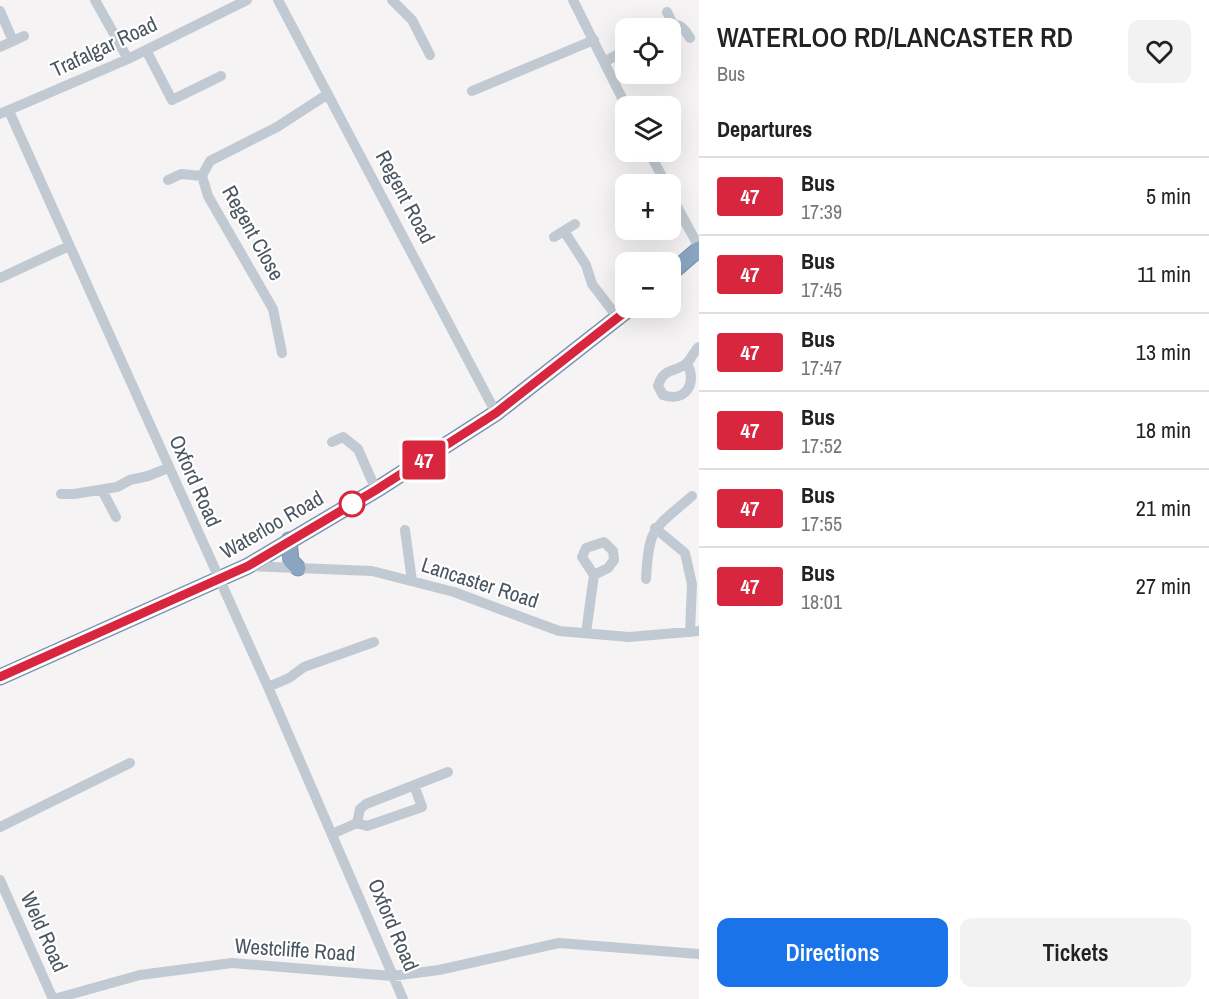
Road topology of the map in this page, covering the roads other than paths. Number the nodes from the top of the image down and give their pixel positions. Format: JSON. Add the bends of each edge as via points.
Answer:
{"nodes":[{"id":1,"x":95,"y":0,"type":"edge"},
{"id":2,"x":247,"y":0,"type":"edge"},
{"id":3,"x":278,"y":0,"type":"edge"},
{"id":4,"x":392,"y":0,"type":"edge"},
{"id":5,"x":573,"y":0,"type":"edge"},
{"id":6,"x":233,"y":3,"type":"edge"},
{"id":7,"x":0,"y":11,"type":"edge"},
{"id":8,"x":667,"y":12,"type":"dead end"},
{"id":9,"x":668,"y":18,"type":"edge"},
{"id":10,"x":681,"y":28,"type":"edge"},
{"id":11,"x":24,"y":36,"type":"dead end"},
{"id":12,"x":690,"y":38,"type":"dead end"},
{"id":13,"x":594,"y":40,"type":"junction"},
{"id":14,"x":13,"y":41,"type":"junction"},
{"id":15,"x":0,"y":46,"type":"edge"},
{"id":16,"x":146,"y":50,"type":"junction"},
{"id":17,"x":430,"y":55,"type":"dead end"},
{"id":18,"x":615,"y":56,"type":"edge"},
{"id":19,"x":128,"y":59,"type":"junction"},
{"id":20,"x":604,"y":62,"type":"junction"},
{"id":21,"x":220,"y":76,"type":"dead end"},
{"id":22,"x":472,"y":91,"type":"dead end"},
{"id":23,"x":328,"y":94,"type":"junction"},
{"id":24,"x":621,"y":96,"type":"edge"},
{"id":25,"x":4,"y":113,"type":"edge"},
{"id":26,"x":202,"y":176,"type":"junction"},
{"id":27,"x":168,"y":180,"type":"dead end"},
{"id":28,"x":681,"y":214,"type":"edge"},
{"id":29,"x":576,"y":224,"type":"dead end"},
{"id":30,"x":564,"y":231,"type":"junction"},
{"id":31,"x":554,"y":237,"type":"dead end"},
{"id":32,"x":69,"y":246,"type":"junction"},
{"id":33,"x":699,"y":248,"type":"edge"},
{"id":34,"x":681,"y":264,"type":"edge"},
{"id":35,"x":0,"y":278,"type":"edge"},
{"id":36,"x":615,"y":314,"type":"edge"},
{"id":37,"x":618,"y":318,"type":"edge"},
{"id":38,"x":699,"y":346,"type":"edge"},
{"id":39,"x":282,"y":353,"type":"dead end"},
{"id":40,"x":687,"y":364,"type":"dead end"},
{"id":41,"x":496,"y":413,"type":"junction"},
{"id":42,"x":332,"y":442,"type":"dead end"},
{"id":43,"x":168,"y":468,"type":"junction"},
{"id":44,"x":102,"y":490,"type":"junction"},
{"id":45,"x":376,"y":490,"type":"junction"},
{"id":46,"x":61,"y":494,"type":"dead end"},
{"id":47,"x":692,"y":496,"type":"dead end"},
{"id":48,"x":116,"y":518,"type":"dead end"},
{"id":49,"x":656,"y":528,"type":"junction"},
{"id":50,"x":405,"y":530,"type":"dead end"},
{"id":51,"x":289,"y":540,"type":"junction"},
{"id":52,"x":248,"y":566,"type":"junction"},
{"id":53,"x":297,"y":568,"type":"junction"},
{"id":54,"x":594,"y":575,"type":"dead end"},
{"id":55,"x":646,"y":579,"type":"dead end"},
{"id":56,"x":218,"y":580,"type":"junction"},
{"id":57,"x":412,"y":581,"type":"junction"},
{"id":58,"x":694,"y":632,"type":"edge"},
{"id":59,"x":586,"y":633,"type":"junction"},
{"id":60,"x":374,"y":642,"type":"dead end"},
{"id":61,"x":0,"y":676,"type":"edge"},
{"id":62,"x":268,"y":687,"type":"junction"},
{"id":63,"x":130,"y":763,"type":"dead end"},
{"id":64,"x":448,"y":772,"type":"dead end"},
{"id":65,"x":414,"y":785,"type":"junction"},
{"id":66,"x":357,"y":823,"type":"junction"},
{"id":67,"x":0,"y":827,"type":"edge"},
{"id":68,"x":332,"y":834,"type":"junction"},
{"id":69,"x":0,"y":880,"type":"edge"},
{"id":70,"x":699,"y":954,"type":"edge"},
{"id":71,"x":392,"y":976,"type":"junction"},
{"id":72,"x":54,"y":999,"type":"edge"},
{"id":73,"x":403,"y":999,"type":"edge"}],
"edges":[{"from":1,"to":19,"type":"street"},
{"from":2,"to":6,"type":"street","name":"Trafalgar Road"},
{"from":3,"to":23,"type":"street","name":"Regent Road"},
{"from":4,"to":17,"type":"street","via":[[411,20]]},
{"from":5,"to":13,"type":"street"},
{"from":6,"to":16,"type":"street","name":"Trafalgar Road"},
{"from":7,"to":14,"type":"street"},
{"from":8,"to":9,"type":"street"},
{"from":10,"to":12,"type":"street"},
{"from":11,"to":14,"type":"street"},
{"from":13,"to":20,"type":"street"},
{"from":13,"to":22,"type":"street"},
{"from":14,"to":15,"type":"street"},
{"from":16,"to":19,"type":"street","name":"Trafalgar Road"},
{"from":16,"to":21,"type":"street","via":[[172,100]]},
{"from":18,"to":20,"type":"street"},
{"from":19,"to":25,"type":"street","name":"Trafalgar Road"},
{"from":20,"to":24,"type":"street"},
{"from":23,"to":26,"type":"street","name":"Regent Close","via":[[277,127],[210,161]]},
{"from":23,"to":41,"type":"street","name":"Regent Road"},
{"from":25,"to":32,"type":"street","name":"Oxford Road"},
{"from":26,"to":27,"type":"street","via":[[181,174]]},
{"from":26,"to":39,"type":"street","name":"Regent Close","via":[[208,196],[273,309]]},
{"from":28,"to":33,"type":"street"},
{"from":29,"to":30,"type":"street"},
{"from":30,"to":31,"type":"street"},
{"from":30,"to":36,"type":"street","via":[[586,265],[592,284]]},
{"from":32,"to":35,"type":"street"},
{"from":32,"to":43,"type":"street","name":"Oxford Road"},
{"from":33,"to":34,"type":"highway"},
{"from":37,"to":41,"type":"highway","name":"Waterloo Road"},
{"from":38,"to":40,"type":"street"},
{"from":41,"to":45,"type":"highway","name":"Waterloo Road"},
{"from":42,"to":45,"type":"street","via":[[343,436],[354,443]]},
{"from":43,"to":44,"type":"street"},
{"from":43,"to":56,"type":"street","name":"Oxford Road"},
{"from":44,"to":46,"type":"street"},
{"from":44,"to":48,"type":"street"},
{"from":45,"to":51,"type":"highway","name":"Waterloo Road"},
{"from":47,"to":49,"type":"street"},
{"from":49,"to":55,"type":"street","via":[[648,542]]},
{"from":49,"to":58,"type":"street","via":[[685,553],[692,584]]},
{"from":50,"to":57,"type":"street"},
{"from":51,"to":52,"type":"highway","name":"Waterloo Road"},
{"from":51,"to":53,"type":"highway","via":[[291,561]]},
{"from":52,"to":53,"type":"street","name":"Lancaster Road"},
{"from":52,"to":56,"type":"highway","name":"Waterloo Road"},
{"from":53,"to":57,"type":"street","name":"Lancaster Road","via":[[372,571]]},
{"from":54,"to":59,"type":"street"},
{"from":56,"to":61,"type":"highway","name":"Waterloo Road"},
{"from":56,"to":62,"type":"street","name":"Oxford Road"},
{"from":57,"to":59,"type":"street","name":"Lancaster Road","via":[[454,592],[559,631]]},
{"from":58,"to":59,"type":"street","name":"Lancaster Road","via":[[629,637]]},
{"from":60,"to":62,"type":"street","via":[[304,666]]},
{"from":62,"to":68,"type":"street","name":"Oxford Road"},
{"from":63,"to":67,"type":"street"},
{"from":64,"to":65,"type":"street"},
{"from":65,"to":66,"type":"street","via":[[366,804]]},
{"from":65,"to":66,"type":"street","via":[[422,807],[367,826]]},
{"from":66,"to":68,"type":"street"},
{"from":68,"to":71,"type":"street","name":"Oxford Road"},
{"from":69,"to":72,"type":"street","name":"Weld Road"},
{"from":70,"to":71,"type":"street","name":"Westcliffe Road","via":[[559,943]]},
{"from":71,"to":72,"type":"street","name":"Westcliffe Road","via":[[232,963],[140,975]]},
{"from":71,"to":73,"type":"street","name":"Oxford Road"}]}
